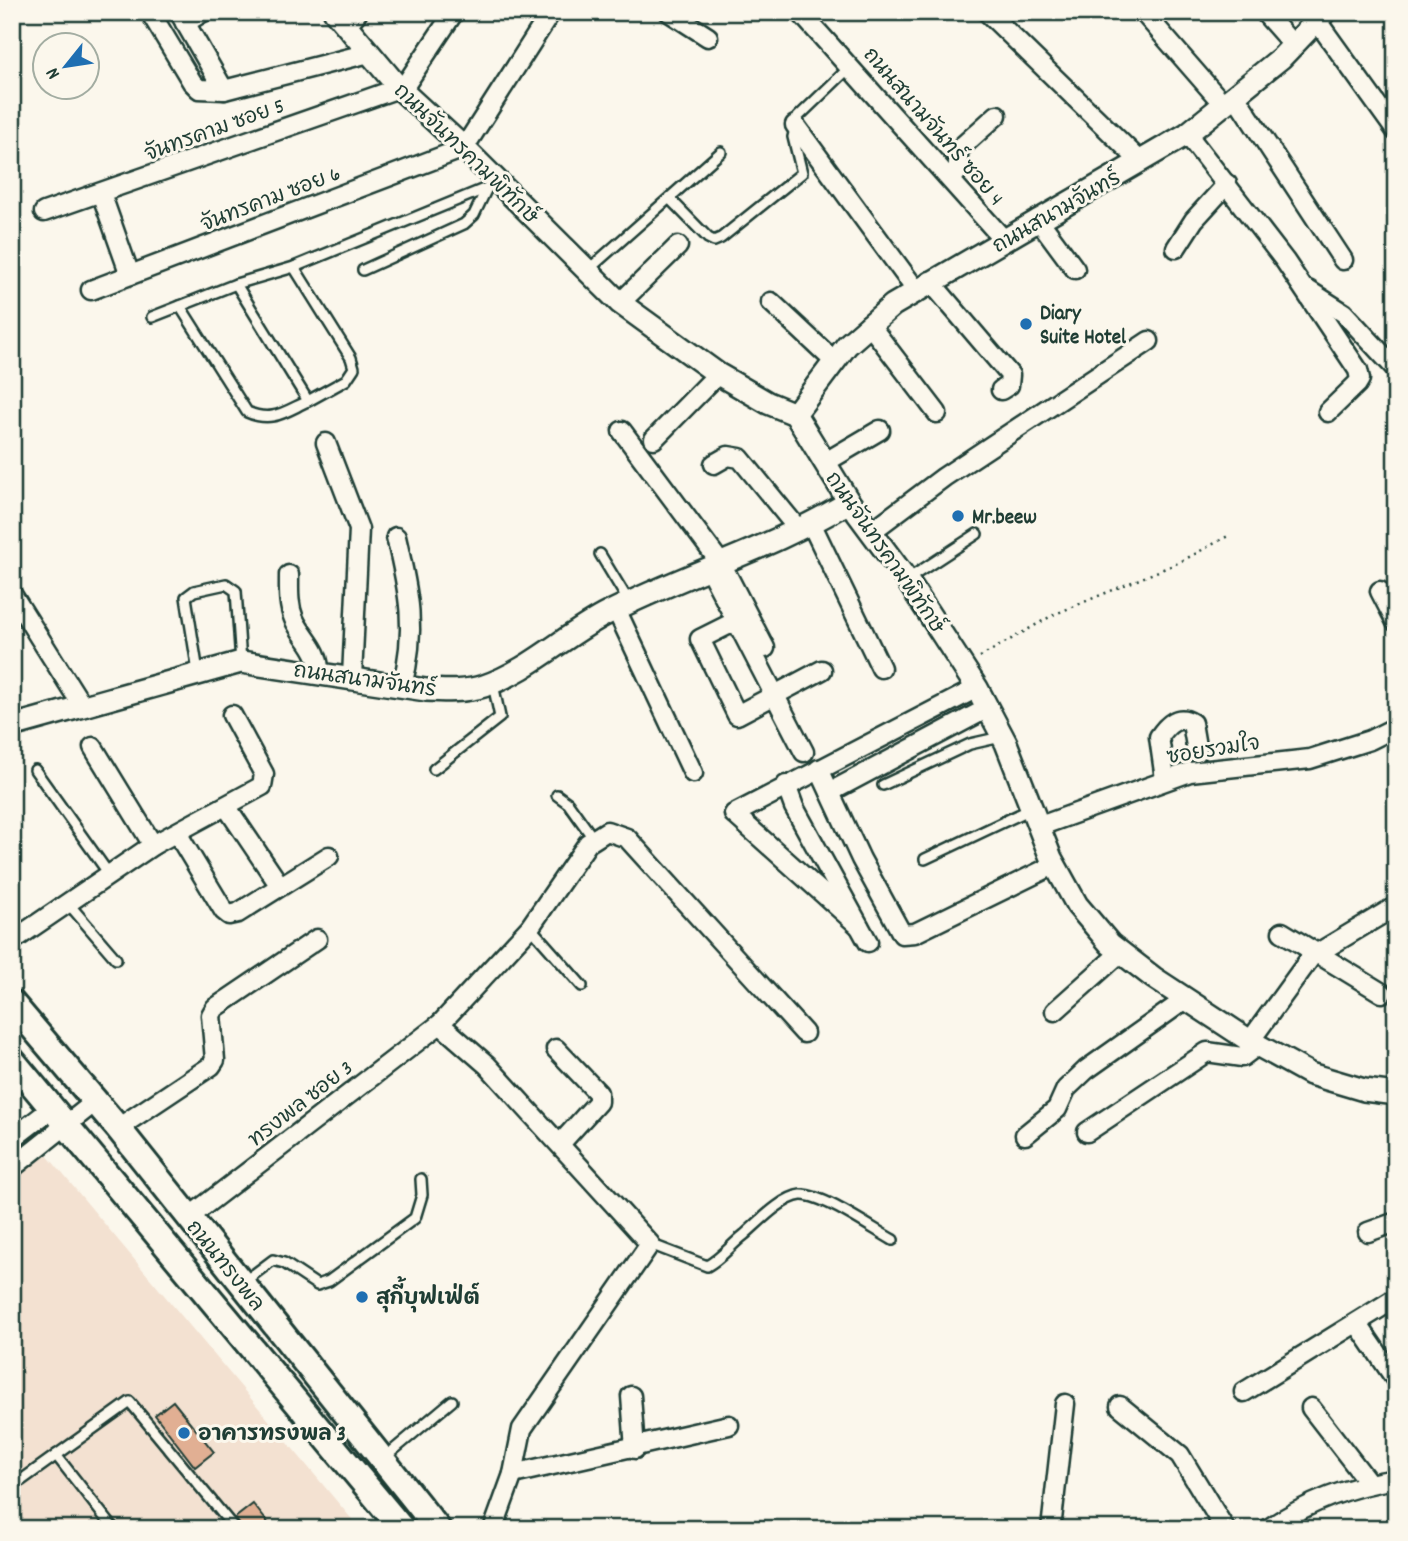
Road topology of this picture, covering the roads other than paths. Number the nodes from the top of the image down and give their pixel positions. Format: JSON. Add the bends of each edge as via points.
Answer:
{"nodes":[{"id":1,"x":150,"y":12,"type":"edge"},
{"id":2,"x":203,"y":12,"type":"edge"},
{"id":3,"x":454,"y":12,"type":"edge"},
{"id":4,"x":551,"y":12,"type":"edge"},
{"id":5,"x":669,"y":12,"type":"edge"},
{"id":6,"x":800,"y":12,"type":"edge"},
{"id":7,"x":987,"y":12,"type":"edge"},
{"id":8,"x":1143,"y":12,"type":"edge"},
{"id":9,"x":1264,"y":12,"type":"edge"},
{"id":10,"x":1321,"y":16,"type":"edge"},
{"id":11,"x":182,"y":17,"type":"edge"},
{"id":12,"x":346,"y":17,"type":"edge"},
{"id":13,"x":708,"y":37,"type":"dead end"},
{"id":14,"x":1294,"y":46,"type":"junction"},
{"id":15,"x":369,"y":53,"type":"junction"},
{"id":16,"x":851,"y":66,"type":"junction"},
{"id":17,"x":400,"y":89,"type":"junction"},
{"id":18,"x":224,"y":90,"type":"junction"},
{"id":19,"x":1230,"y":101,"type":"junction"},
{"id":20,"x":997,"y":115,"type":"dead end"},
{"id":21,"x":795,"y":125,"type":"junction"},
{"id":22,"x":1396,"y":131,"type":"edge"},
{"id":23,"x":1186,"y":134,"type":"junction"},
{"id":24,"x":464,"y":148,"type":"junction"},
{"id":25,"x":722,"y":152,"type":"dead end"},
{"id":26,"x":1141,"y":162,"type":"junction"},
{"id":27,"x":951,"y":179,"type":"junction"},
{"id":28,"x":1227,"y":184,"type":"junction"},
{"id":29,"x":494,"y":186,"type":"junction"},
{"id":30,"x":101,"y":193,"type":"junction"},
{"id":31,"x":670,"y":199,"type":"junction"},
{"id":32,"x":44,"y":212,"type":"dead end"},
{"id":33,"x":1038,"y":219,"type":"junction"},
{"id":34,"x":1004,"y":240,"type":"junction"},
{"id":35,"x":678,"y":246,"type":"dead end"},
{"id":36,"x":1177,"y":248,"type":"dead end"},
{"id":37,"x":1343,"y":260,"type":"dead end"},
{"id":38,"x":294,"y":267,"type":"junction"},
{"id":39,"x":1075,"y":269,"type":"dead end"},
{"id":40,"x":363,"y":270,"type":"dead end"},
{"id":41,"x":587,"y":271,"type":"junction"},
{"id":42,"x":130,"y":275,"type":"junction"},
{"id":43,"x":236,"y":284,"type":"junction"},
{"id":44,"x":923,"y":285,"type":"junction"},
{"id":45,"x":1302,"y":286,"type":"junction"},
{"id":46,"x":91,"y":290,"type":"dead end"},
{"id":47,"x":771,"y":302,"type":"dead end"},
{"id":48,"x":620,"y":303,"type":"junction"},
{"id":49,"x":180,"y":306,"type":"junction"},
{"id":50,"x":152,"y":317,"type":"dead end"},
{"id":51,"x":869,"y":324,"type":"junction"},
{"id":52,"x":1149,"y":341,"type":"dead end"},
{"id":53,"x":834,"y":361,"type":"junction"},
{"id":54,"x":1394,"y":367,"type":"dead end"},
{"id":55,"x":718,"y":373,"type":"junction"},
{"id":56,"x":1002,"y":390,"type":"dead end"},
{"id":57,"x":308,"y":401,"type":"junction"},
{"id":58,"x":1328,"y":412,"type":"dead end"},
{"id":59,"x":937,"y":413,"type":"dead end"},
{"id":60,"x":795,"y":414,"type":"junction"},
{"id":61,"x":880,"y":430,"type":"dead end"},
{"id":62,"x":622,"y":431,"type":"dead end"},
{"id":63,"x":654,"y":439,"type":"dead end"},
{"id":64,"x":326,"y":443,"type":"dead end"},
{"id":65,"x":824,"y":463,"type":"junction"},
{"id":66,"x":714,"y":464,"type":"dead end"},
{"id":67,"x":849,"y":502,"type":"junction"},
{"id":68,"x":804,"y":526,"type":"junction"},
{"id":69,"x":872,"y":531,"type":"junction"},
{"id":70,"x":977,"y":534,"type":"dead end"},
{"id":71,"x":396,"y":537,"type":"dead end"},
{"id":72,"x":600,"y":554,"type":"dead end"},
{"id":73,"x":716,"y":567,"type":"junction"},
{"id":74,"x":289,"y":575,"type":"dead end"},
{"id":75,"x":907,"y":580,"type":"junction"},
{"id":76,"x":1380,"y":591,"type":"dead end"},
{"id":77,"x":12,"y":594,"type":"edge"},
{"id":78,"x":623,"y":606,"type":"junction"},
{"id":79,"x":1395,"y":620,"type":"edge"},
{"id":80,"x":736,"y":621,"type":"junction"},
{"id":81,"x":765,"y":648,"type":"dead end"},
{"id":82,"x":241,"y":662,"type":"junction"},
{"id":83,"x":881,"y":668,"type":"dead end"},
{"id":84,"x":822,"y":670,"type":"dead end"},
{"id":85,"x":319,"y":673,"type":"junction"},
{"id":86,"x":198,"y":674,"type":"junction"},
{"id":87,"x":352,"y":677,"type":"junction"},
{"id":88,"x":492,"y":682,"type":"junction"},
{"id":89,"x":402,"y":686,"type":"junction"},
{"id":90,"x":977,"y":688,"type":"junction"},
{"id":91,"x":774,"y":694,"type":"junction"},
{"id":92,"x":83,"y":707,"type":"junction"},
{"id":93,"x":988,"y":708,"type":"junction"},
{"id":94,"x":232,"y":715,"type":"dead end"},
{"id":95,"x":12,"y":726,"type":"edge"},
{"id":96,"x":1396,"y":727,"type":"edge"},
{"id":97,"x":1003,"y":736,"type":"junction"},
{"id":98,"x":93,"y":747,"type":"dead end"},
{"id":99,"x":804,"y":752,"type":"dead end"},
{"id":100,"x":1197,"y":752,"type":"dead end"},
{"id":101,"x":434,"y":769,"type":"dead end"},
{"id":102,"x":819,"y":769,"type":"junction"},
{"id":103,"x":35,"y":770,"type":"dead end"},
{"id":104,"x":693,"y":774,"type":"dead end"},
{"id":105,"x":1165,"y":779,"type":"junction"},
{"id":106,"x":786,"y":785,"type":"junction"},
{"id":107,"x":883,"y":785,"type":"dead end"},
{"id":108,"x":830,"y":792,"type":"junction"},
{"id":109,"x":556,"y":794,"type":"dead end"},
{"id":110,"x":226,"y":806,"type":"junction"},
{"id":111,"x":1036,"y":817,"type":"junction"},
{"id":112,"x":177,"y":833,"type":"junction"},
{"id":113,"x":593,"y":838,"type":"junction"},
{"id":114,"x":153,"y":845,"type":"junction"},
{"id":115,"x":329,"y":856,"type":"dead end"},
{"id":116,"x":925,"y":859,"type":"dead end"},
{"id":117,"x":1055,"y":864,"type":"junction"},
{"id":118,"x":109,"y":874,"type":"junction"},
{"id":119,"x":280,"y":886,"type":"junction"},
{"id":120,"x":67,"y":902,"type":"junction"},
{"id":121,"x":1396,"y":906,"type":"edge"},
{"id":122,"x":530,"y":927,"type":"junction"},
{"id":123,"x":1282,"y":932,"type":"dead end"},
{"id":124,"x":317,"y":939,"type":"dead end"},
{"id":125,"x":12,"y":942,"type":"edge"},
{"id":126,"x":1121,"y":953,"type":"junction"},
{"id":127,"x":1317,"y":953,"type":"junction"},
{"id":128,"x":116,"y":959,"type":"dead end"},
{"id":129,"x":582,"y":986,"type":"dead end"},
{"id":130,"x":1382,"y":993,"type":"dead end"},
{"id":131,"x":1186,"y":999,"type":"junction"},
{"id":132,"x":12,"y":1003,"type":"edge"},
{"id":133,"x":1055,"y":1011,"type":"dead end"},
{"id":134,"x":440,"y":1024,"type":"junction"},
{"id":135,"x":804,"y":1033,"type":"dead end"},
{"id":136,"x":1254,"y":1043,"type":"junction"},
{"id":137,"x":556,"y":1049,"type":"dead end"},
{"id":138,"x":12,"y":1060,"type":"edge"},
{"id":139,"x":1396,"y":1094,"type":"edge"},
{"id":140,"x":95,"y":1102,"type":"junction"},
{"id":141,"x":59,"y":1118,"type":"junction"},
{"id":142,"x":118,"y":1128,"type":"junction"},
{"id":143,"x":1087,"y":1132,"type":"dead end"},
{"id":144,"x":1025,"y":1135,"type":"dead end"},
{"id":145,"x":12,"y":1139,"type":"edge"},
{"id":146,"x":560,"y":1144,"type":"junction"},
{"id":147,"x":12,"y":1168,"type":"edge"},
{"id":148,"x":421,"y":1179,"type":"dead end"},
{"id":149,"x":188,"y":1218,"type":"junction"},
{"id":150,"x":1396,"y":1222,"type":"edge"},
{"id":151,"x":1368,"y":1232,"type":"dead end"},
{"id":152,"x":893,"y":1240,"type":"dead end"},
{"id":153,"x":650,"y":1244,"type":"junction"},
{"id":154,"x":240,"y":1284,"type":"junction"},
{"id":155,"x":1396,"y":1298,"type":"edge"},
{"id":156,"x":1357,"y":1323,"type":"junction"},
{"id":157,"x":1396,"y":1380,"type":"edge"},
{"id":158,"x":1244,"y":1392,"type":"dead end"},
{"id":159,"x":631,"y":1396,"type":"dead end"},
{"id":160,"x":452,"y":1401,"type":"dead end"},
{"id":161,"x":1065,"y":1404,"type":"dead end"},
{"id":162,"x":1120,"y":1406,"type":"dead end"},
{"id":163,"x":1311,"y":1408,"type":"dead end"},
{"id":164,"x":729,"y":1426,"type":"dead end"},
{"id":165,"x":635,"y":1449,"type":"junction"},
{"id":166,"x":56,"y":1455,"type":"junction"},
{"id":167,"x":382,"y":1460,"type":"junction"},
{"id":168,"x":513,"y":1474,"type":"junction"},
{"id":169,"x":1396,"y":1479,"type":"edge"},
{"id":170,"x":1369,"y":1483,"type":"junction"},
{"id":171,"x":12,"y":1487,"type":"edge"},
{"id":172,"x":114,"y":1529,"type":"edge"},
{"id":173,"x":235,"y":1529,"type":"edge"},
{"id":174,"x":402,"y":1529,"type":"edge"},
{"id":175,"x":439,"y":1529,"type":"edge"},
{"id":176,"x":493,"y":1529,"type":"edge"},
{"id":177,"x":1051,"y":1529,"type":"edge"},
{"id":178,"x":1225,"y":1529,"type":"edge"},
{"id":179,"x":1268,"y":1529,"type":"edge"}],
"edges":[{"from":1,"to":18,"type":"street","via":[[195,87]]},
{"from":2,"to":11,"type":"street"},
{"from":3,"to":17,"type":"street"},
{"from":4,"to":24,"type":"street"},
{"from":5,"to":13,"type":"street"},
{"from":6,"to":16,"type":"street","name":"ถนนสนามจันทร์ ซอย 4"},
{"from":7,"to":26,"type":"street"},
{"from":8,"to":19,"type":"street"},
{"from":9,"to":14,"type":"street"},
{"from":10,"to":14,"type":"street","name":"ถนนสนามจันทร์"},
{"from":10,"to":22,"type":"street"},
{"from":11,"to":18,"type":"street"},
{"from":12,"to":15,"type":"street","name":"ถนนจันทรคามพิทักษ์"},
{"from":14,"to":19,"type":"street","name":"ถนนสนามจันทร์"},
{"from":15,"to":17,"type":"street","name":"ถนนจันทรคามพิทักษ์"},
{"from":15,"to":18,"type":"street"},
{"from":16,"to":21,"type":"lane"},
{"from":16,"to":27,"type":"street","name":"ถนนสนามจันทร์ ซอย 4"},
{"from":17,"to":24,"type":"street","name":"ถนนจันทรคามพิทักษ์"},
{"from":17,"to":30,"type":"street","name":"จันทรคาม ซอย 5"},
{"from":19,"to":23,"type":"street","name":"ถนนสนามจันทร์"},
{"from":19,"to":37,"type":"street"},
{"from":20,"to":27,"type":"street","via":[[958,150],[958,171]]},
{"from":21,"to":31,"type":"lane","via":[[793,137],[802,173],[721,238],[708,238]]},
{"from":21,"to":44,"type":"street"},
{"from":23,"to":26,"type":"street","name":"ถนนสนามจันทร์"},
{"from":23,"to":28,"type":"street"},
{"from":24,"to":29,"type":"street","name":"ถนนจันทรคามพิทักษ์"},
{"from":24,"to":42,"type":"street","name":"จันทรคาม ซอย 6"},
{"from":25,"to":31,"type":"lane"},
{"from":26,"to":33,"type":"street","name":"ถนนสนามจันทร์"},
{"from":27,"to":34,"type":"street","name":"ถนนสนามจันทร์ ซอย 4"},
{"from":28,"to":36,"type":"street","via":[[1194,220]]},
{"from":28,"to":45,"type":"street"},
{"from":29,"to":38,"type":"lane"},
{"from":29,"to":40,"type":"lane","via":[[464,224]]},
{"from":29,"to":41,"type":"street","name":"ถนนจันทรคามพิทักษ์"},
{"from":30,"to":32,"type":"street","name":"จันทรคาม ซอย 5"},
{"from":30,"to":42,"type":"street"},
{"from":31,"to":41,"type":"lane"},
{"from":33,"to":34,"type":"street","name":"ถนนสนามจันทร์"},
{"from":33,"to":39,"type":"street"},
{"from":34,"to":44,"type":"street","name":"ถนนสนามจันทร์"},
{"from":35,"to":48,"type":"street"},
{"from":38,"to":43,"type":"lane"},
{"from":38,"to":57,"type":"lane","via":[[354,368],[346,380]]},
{"from":41,"to":48,"type":"street","name":"ถนนจันทรคามพิทักษ์"},
{"from":42,"to":46,"type":"street","name":"จันทรคาม ซอย 6"},
{"from":43,"to":49,"type":"lane"},
{"from":43,"to":57,"type":"lane"},
{"from":44,"to":51,"type":"street","name":"ถนนสนามจันทร์"},
{"from":44,"to":56,"type":"street","via":[[1010,375],[1009,385]]},
{"from":45,"to":54,"type":"street","via":[[1344,313]]},
{"from":45,"to":58,"type":"street","via":[[1360,379]]},
{"from":47,"to":53,"type":"street"},
{"from":48,"to":55,"type":"street","name":"ถนนจันทรคามพิทักษ์"},
{"from":49,"to":50,"type":"lane"},
{"from":49,"to":57,"type":"lane","via":[[247,412],[263,419]]},
{"from":51,"to":53,"type":"street","name":"ถนนสนามจันทร์"},
{"from":51,"to":59,"type":"street"},
{"from":52,"to":69,"type":"street","via":[[944,477]]},
{"from":53,"to":60,"type":"street","name":"ถนนสนามจันทร์"},
{"from":55,"to":60,"type":"street","name":"ถนนจันทรคามพิทักษ์"},
{"from":55,"to":63,"type":"street"},
{"from":60,"to":65,"type":"street","name":"ถนนจันทรคามพิทักษ์"},
{"from":61,"to":65,"type":"street"},
{"from":62,"to":73,"type":"street"},
{"from":64,"to":87,"type":"street","via":[[359,529]]},
{"from":65,"to":67,"type":"street","name":"ถนนจันทรคามพิทักษ์"},
{"from":66,"to":68,"type":"street","via":[[729,456],[740,458]]},
{"from":67,"to":68,"type":"street","name":"ถนนสนามจันทร์"},
{"from":67,"to":69,"type":"street","name":"ถนนจันทรคามพิทักษ์"},
{"from":68,"to":73,"type":"street","name":"ถนนสนามจันทร์"},
{"from":68,"to":83,"type":"street"},
{"from":69,"to":75,"type":"street","name":"ถนนจันทรคามพิทักษ์"},
{"from":70,"to":75,"type":"lane"},
{"from":71,"to":89,"type":"street","via":[[411,610],[411,650]]},
{"from":72,"to":78,"type":"lane"},
{"from":73,"to":78,"type":"street","name":"ถนนสนามจันทร์"},
{"from":73,"to":80,"type":"street"},
{"from":73,"to":81,"type":"street"},
{"from":74,"to":85,"type":"street","via":[[290,607],[316,653]]},
{"from":75,"to":90,"type":"street","name":"ถนนจันทรคามพิทักษ์"},
{"from":76,"to":79,"type":"street"},
{"from":77,"to":92,"type":"street"},
{"from":78,"to":88,"type":"street","name":"ถนนสนามจันทร์"},
{"from":78,"to":104,"type":"street"},
{"from":80,"to":91,"type":"street"},
{"from":80,"to":91,"type":"street","via":[[700,639],[737,715]]},
{"from":82,"to":85,"type":"street","name":"ถนนสนามจันทร์"},
{"from":82,"to":86,"type":"street","name":"ถนนสนามจันทร์"},
{"from":82,"to":86,"type":"lane","via":[[236,591],[226,584],[194,591],[186,597]]},
{"from":84,"to":91,"type":"street"},
{"from":85,"to":87,"type":"street","name":"ถนนสนามจันทร์"},
{"from":86,"to":92,"type":"street","name":"ถนนสนามจันทร์"},
{"from":87,"to":89,"type":"street","name":"ถนนสนามจันทร์"},
{"from":88,"to":89,"type":"street","name":"ถนนสนามจันทร์","via":[[454,691]]},
{"from":88,"to":101,"type":"lane","via":[[500,717]]},
{"from":90,"to":93,"type":"street","name":"ถนนจันทรคามพิทักษ์"},
{"from":90,"to":102,"type":"street"},
{"from":91,"to":99,"type":"street"},
{"from":92,"to":95,"type":"street","name":"ถนนสนามจันทร์"},
{"from":93,"to":97,"type":"street","name":"ถนนจันทรคามพิทักษ์"},
{"from":93,"to":108,"type":"street"},
{"from":94,"to":110,"type":"street","via":[[265,783]]},
{"from":96,"to":105,"type":"street","name":"ซอยรวมใจ","via":[[1310,759],[1190,772]]},
{"from":97,"to":107,"type":"lane","via":[[970,744]]},
{"from":97,"to":111,"type":"street","name":"ถนนจันทรคามพิทักษ์"},
{"from":98,"to":114,"type":"street"},
{"from":100,"to":105,"type":"street","via":[[1192,723],[1185,719],[1165,728],[1159,737]]},
{"from":102,"to":106,"type":"street"},
{"from":102,"to":108,"type":"street"},
{"from":103,"to":118,"type":"lane"},
{"from":105,"to":111,"type":"street","name":"ซอยรวมใจ"},
{"from":106,"to":106,"type":"street","via":[[794,807],[864,934],[734,814]]},
{"from":108,"to":117,"type":"street","via":[[902,934],[915,933]]},
{"from":109,"to":113,"type":"lane"},
{"from":110,"to":112,"type":"street"},
{"from":110,"to":119,"type":"street"},
{"from":111,"to":116,"type":"lane"},
{"from":111,"to":117,"type":"street","name":"ถนนจันทรคามพิทักษ์"},
{"from":112,"to":114,"type":"street"},
{"from":112,"to":119,"type":"street","via":[[226,914],[238,913]]},
{"from":113,"to":122,"type":"street","name":"ทรงพล ซอย 3"},
{"from":113,"to":135,"type":"street","via":[[607,831],[627,838]]},
{"from":114,"to":118,"type":"street"},
{"from":115,"to":119,"type":"street"},
{"from":117,"to":126,"type":"street","name":"ถนนจันทรคามพิทักษ์","via":[[1077,905]]},
{"from":118,"to":120,"type":"street"},
{"from":120,"to":125,"type":"street"},
{"from":120,"to":128,"type":"lane"},
{"from":121,"to":127,"type":"street"},
{"from":122,"to":129,"type":"lane"},
{"from":122,"to":134,"type":"street","name":"ทรงพล ซอย 3"},
{"from":123,"to":127,"type":"street"},
{"from":124,"to":142,"type":"street","via":[[215,1008],[211,1015],[215,1060],[211,1066]]},
{"from":126,"to":131,"type":"street","name":"ถนนจันทรคามพิทักษ์"},
{"from":126,"to":133,"type":"street"},
{"from":127,"to":130,"type":"street"},
{"from":127,"to":136,"type":"street","via":[[1297,972]]},
{"from":131,"to":136,"type":"street","name":"ถนนจันทรคามพิทักษ์"},
{"from":131,"to":144,"type":"street","via":[[1086,1070],[1066,1089],[1057,1109]]},
{"from":132,"to":140,"type":"main road","name":"ถนนทรงพล"},
{"from":134,"to":146,"type":"street","via":[[487,1065]]},
{"from":134,"to":149,"type":"street","name":"ทรงพล ซอย 3"},
{"from":136,"to":139,"type":"street","name":"ถนนจันทรคามพิทักษ์","via":[[1310,1074]]},
{"from":136,"to":143,"type":"street","via":[[1242,1058],[1207,1052]]},
{"from":137,"to":146,"type":"street","via":[[598,1093],[597,1107]]},
{"from":138,"to":141,"type":"main road","name":"ถนนทรงพล"},
{"from":140,"to":141,"type":"street"},
{"from":140,"to":142,"type":"main road","name":"ถนนทรงพล"},
{"from":141,"to":145,"type":"street"},
{"from":141,"to":147,"type":"street"},
{"from":141,"to":174,"type":"main road","name":"ถนนทรงพล"},
{"from":142,"to":149,"type":"main road","name":"ถนนทรงพล"},
{"from":146,"to":153,"type":"street"},
{"from":148,"to":154,"type":"lane","via":[[415,1218],[329,1281],[317,1285],[272,1260]]},
{"from":149,"to":154,"type":"main road","name":"ถนนทรงพล"},
{"from":150,"to":151,"type":"street"},
{"from":152,"to":153,"type":"lane","via":[[815,1197],[800,1195],[707,1266]]},
{"from":153,"to":168,"type":"street","via":[[522,1429]]},
{"from":154,"to":167,"type":"main road","name":"ถนนทรงพล"},
{"from":155,"to":156,"type":"street"},
{"from":156,"to":157,"type":"street"},
{"from":156,"to":158,"type":"street"},
{"from":159,"to":165,"type":"street"},
{"from":160,"to":167,"type":"lane"},
{"from":161,"to":177,"type":"street"},
{"from":162,"to":178,"type":"street","via":[[1180,1455]]},
{"from":163,"to":170,"type":"street"},
{"from":164,"to":165,"type":"street"},
{"from":165,"to":168,"type":"street"},
{"from":166,"to":171,"type":"lane"},
{"from":166,"to":172,"type":"lane"},
{"from":166,"to":173,"type":"lane","via":[[130,1402]]},
{"from":167,"to":175,"type":"main road","name":"ถนนทรงพล"},
{"from":168,"to":176,"type":"street"},
{"from":169,"to":170,"type":"street"},
{"from":170,"to":179,"type":"street","via":[[1332,1495]]}]}
